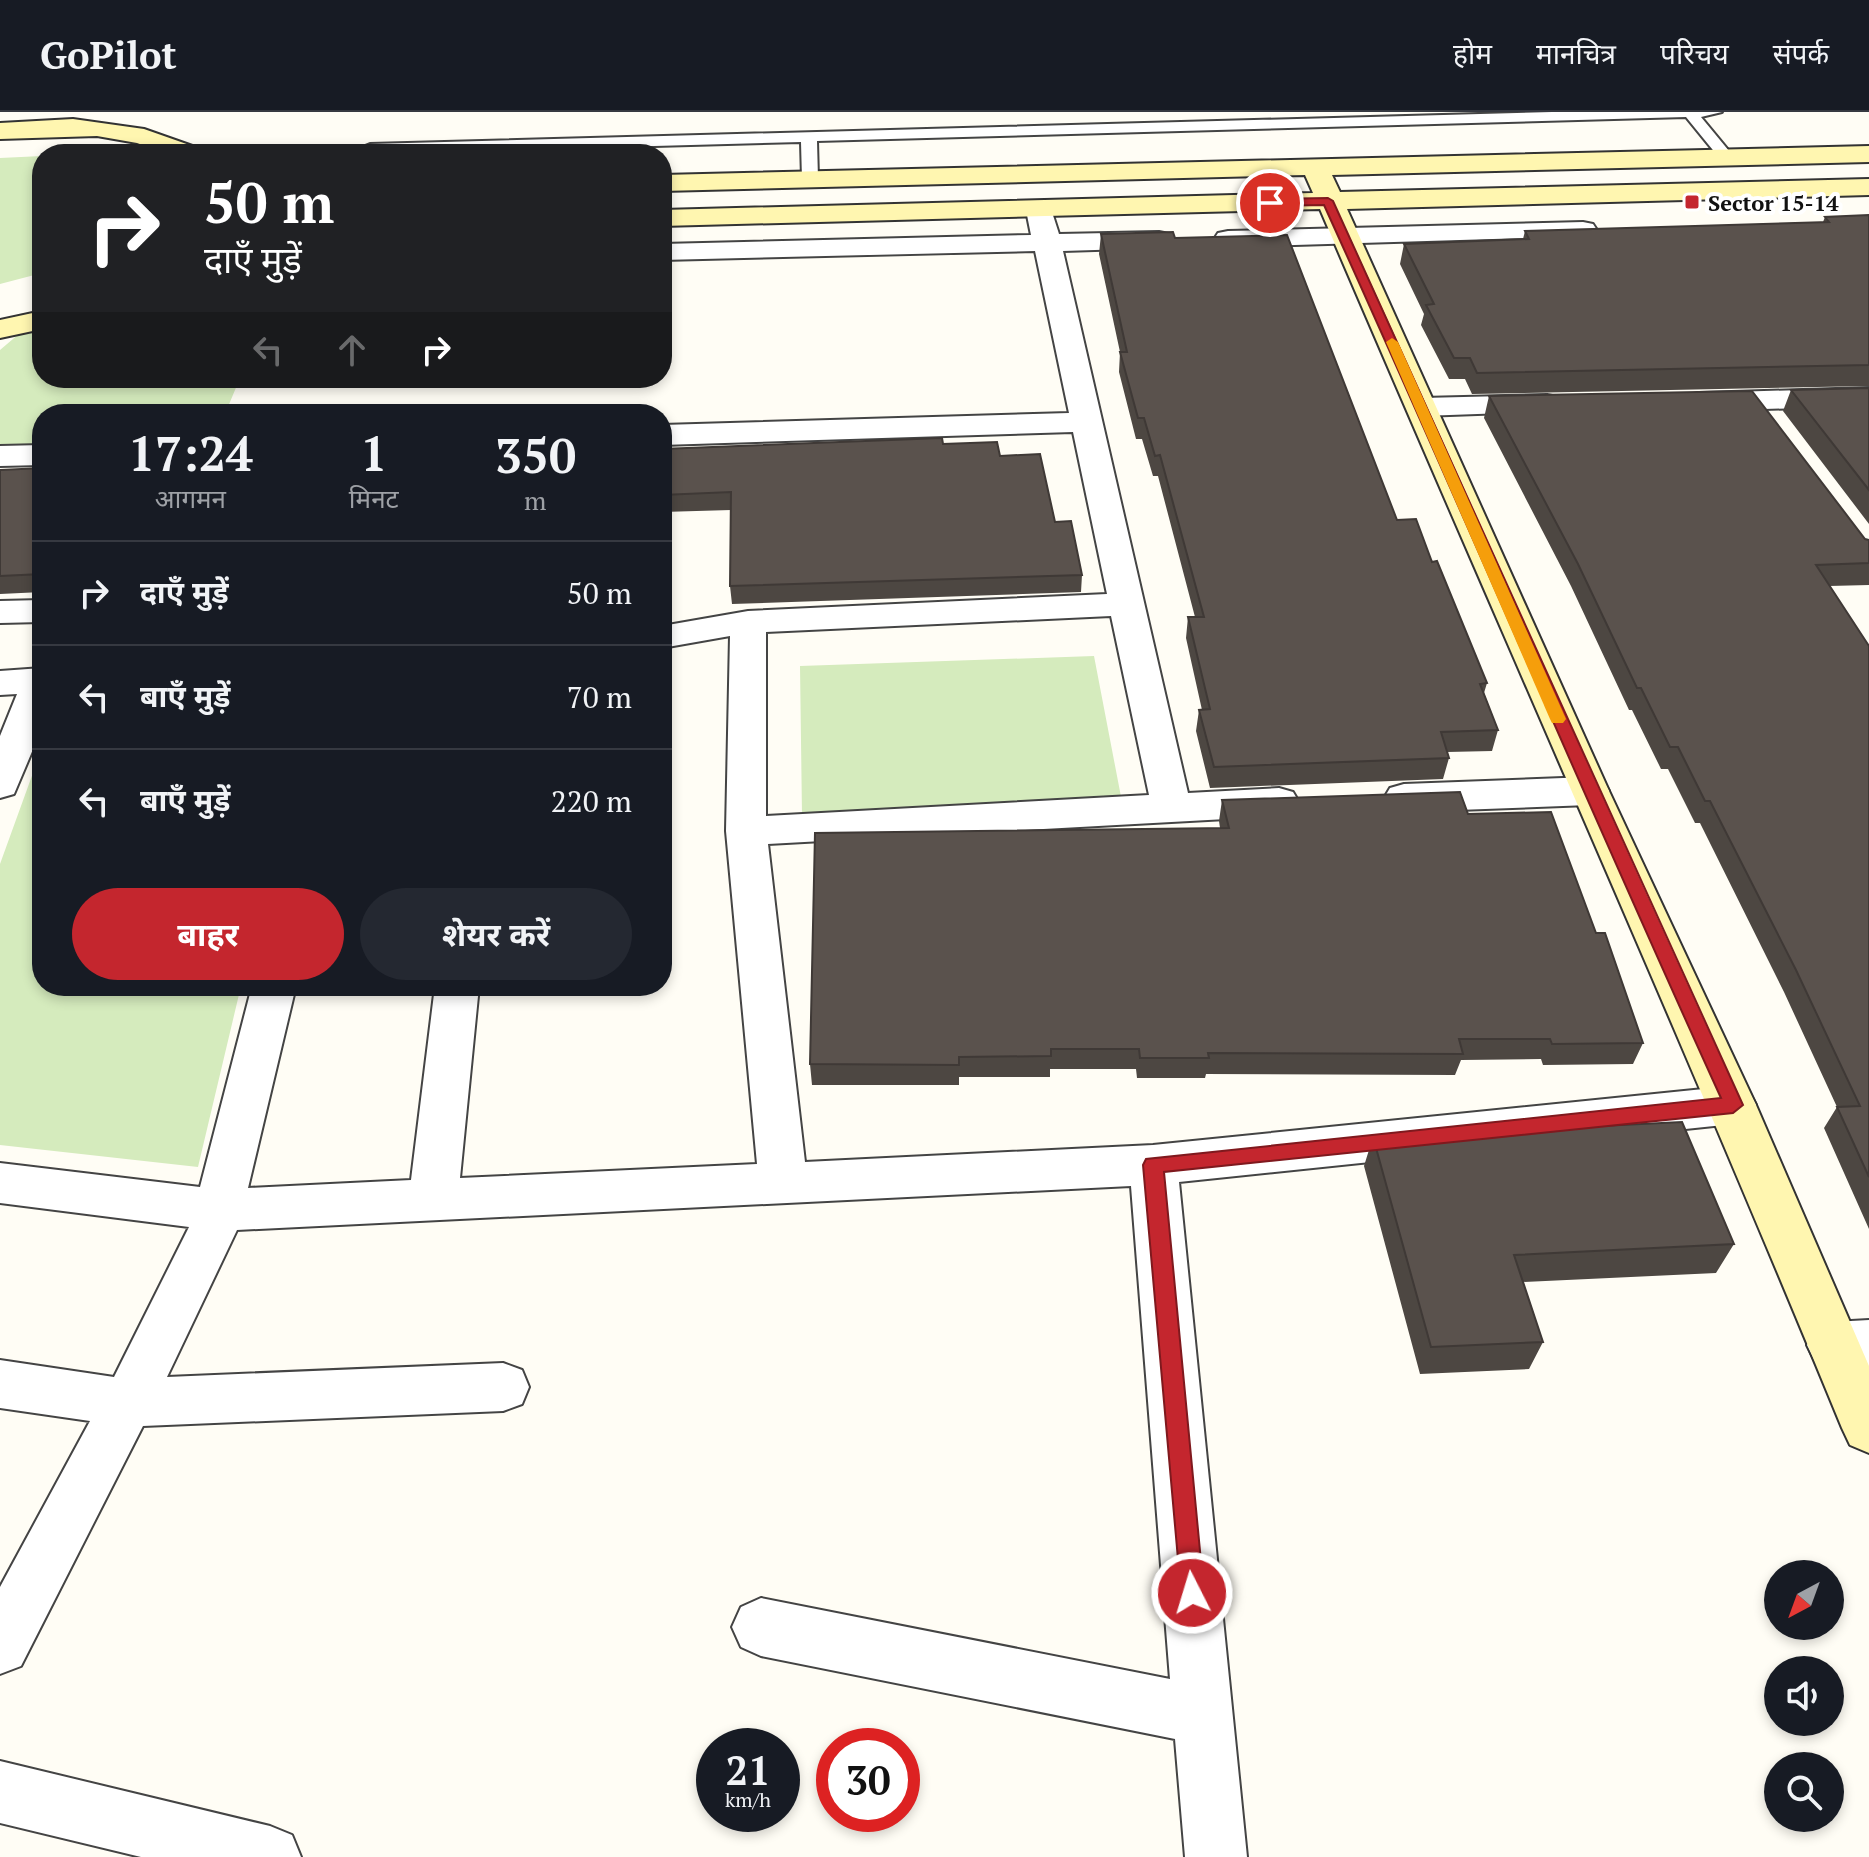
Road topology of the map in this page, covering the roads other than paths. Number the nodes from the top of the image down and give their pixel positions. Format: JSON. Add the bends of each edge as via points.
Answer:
{"nodes":[{"id":1,"x":17,"y":112,"type":"edge"},
{"id":2,"x":1715,"y":112,"type":"edge"},
{"id":3,"x":1690,"y":113,"type":"edge"},
{"id":4,"x":1328,"y":117,"type":"edge"},
{"id":5,"x":102,"y":120,"type":"edge"},
{"id":6,"x":0,"y":122,"type":"edge"},
{"id":7,"x":0,"y":131,"type":"edge"},
{"id":8,"x":809,"y":137,"type":"junction"},
{"id":9,"x":164,"y":144,"type":"edge"},
{"id":10,"x":553,"y":144,"type":"edge"},
{"id":11,"x":1869,"y":154,"type":"edge"},
{"id":12,"x":1726,"y":157,"type":"junction"},
{"id":13,"x":810,"y":179,"type":"junction"},
{"id":14,"x":672,"y":183,"type":"edge"},
{"id":15,"x":1321,"y":183,"type":"junction"},
{"id":16,"x":1869,"y":187,"type":"edge"},
{"id":17,"x":1039,"y":209,"type":"junction"},
{"id":18,"x":672,"y":218,"type":"edge"},
{"id":19,"x":1614,"y":229,"type":"edge"},
{"id":20,"x":1344,"y":237,"type":"junction"},
{"id":21,"x":1048,"y":242,"type":"junction"},
{"id":22,"x":672,"y":252,"type":"edge"},
{"id":23,"x":32,"y":322,"type":"edge"},
{"id":24,"x":0,"y":329,"type":"edge"},
{"id":25,"x":1869,"y":397,"type":"edge"},
{"id":26,"x":1675,"y":402,"type":"edge"},
{"id":27,"x":1580,"y":404,"type":"edge"},
{"id":28,"x":1422,"y":407,"type":"junction"},
{"id":29,"x":1087,"y":422,"type":"junction"},
{"id":30,"x":672,"y":435,"type":"edge"},
{"id":31,"x":32,"y":455,"type":"edge"},
{"id":32,"x":0,"y":456,"type":"edge"},
{"id":33,"x":1127,"y":604,"type":"junction"},
{"id":34,"x":32,"y":611,"type":"edge"},
{"id":35,"x":0,"y":612,"type":"edge"},
{"id":36,"x":748,"y":622,"type":"junction"},
{"id":37,"x":672,"y":635,"type":"edge"},
{"id":38,"x":32,"y":681,"type":"edge"},
{"id":39,"x":0,"y":683,"type":"edge"},
{"id":40,"x":32,"y":706,"type":"edge"},
{"id":41,"x":0,"y":784,"type":"edge"},
{"id":42,"x":1589,"y":791,"type":"junction"},
{"id":43,"x":1372,"y":799,"type":"edge"},
{"id":44,"x":1310,"y":801,"type":"edge"},
{"id":45,"x":1171,"y":806,"type":"junction"},
{"id":46,"x":746,"y":831,"type":"junction"},
{"id":47,"x":272,"y":996,"type":"edge"},
{"id":48,"x":456,"y":996,"type":"edge"},
{"id":49,"x":1733,"y":1105,"type":"junction"},
{"id":50,"x":1153,"y":1165,"type":"junction"},
{"id":51,"x":783,"y":1182,"type":"junction"},
{"id":52,"x":0,"y":1183,"type":"edge"},
{"id":53,"x":433,"y":1200,"type":"junction"},
{"id":54,"x":219,"y":1210,"type":"junction"},
{"id":55,"x":1851,"y":1344,"type":"edge"},
{"id":56,"x":0,"y":1384,"type":"edge"},
{"id":57,"x":503,"y":1387,"type":"dead end"},
{"id":58,"x":128,"y":1403,"type":"junction"},
{"id":59,"x":1869,"y":1428,"type":"edge"},
{"id":60,"x":761,"y":1627,"type":"dead end"},
{"id":61,"x":0,"y":1645,"type":"edge"},
{"id":62,"x":1203,"y":1715,"type":"junction"},
{"id":63,"x":0,"y":1792,"type":"edge"},
{"id":64,"x":270,"y":1857,"type":"edge"},
{"id":65,"x":1216,"y":1857,"type":"edge"}],
"edges":[{"from":1,"to":6,"type":"street"},
{"from":2,"to":3,"type":"lane"},
{"from":3,"to":4,"type":"lane"},
{"from":3,"to":12,"type":"lane"},
{"from":4,"to":8,"type":"lane"},
{"from":5,"to":7,"type":"street"},
{"from":5,"to":9,"type":"street"},
{"from":8,"to":10,"type":"lane"},
{"from":8,"to":13,"type":"lane"},
{"from":11,"to":12,"type":"street"},
{"from":12,"to":15,"type":"street"},
{"from":13,"to":14,"type":"street"},
{"from":13,"to":15,"type":"street"},
{"from":15,"to":16,"type":"street"},
{"from":15,"to":17,"type":"street"},
{"from":15,"to":20,"type":"street"},
{"from":17,"to":18,"type":"street"},
{"from":17,"to":21,"type":"street"},
{"from":19,"to":20,"type":"street"},
{"from":20,"to":21,"type":"street"},
{"from":20,"to":28,"type":"street"},
{"from":21,"to":22,"type":"street"},
{"from":21,"to":29,"type":"street"},
{"from":23,"to":24,"type":"street"},
{"from":25,"to":26,"type":"street","via":[[1764,413]]},
{"from":27,"to":28,"type":"street"},
{"from":28,"to":42,"type":"street"},
{"from":29,"to":30,"type":"street"},
{"from":29,"to":33,"type":"street"},
{"from":31,"to":32,"type":"street"},
{"from":33,"to":36,"type":"street"},
{"from":33,"to":45,"type":"street"},
{"from":34,"to":35,"type":"street"},
{"from":36,"to":37,"type":"street"},
{"from":36,"to":46,"type":"street"},
{"from":38,"to":39,"type":"street"},
{"from":40,"to":41,"type":"street"},
{"from":42,"to":43,"type":"street"},
{"from":42,"to":49,"type":"street"},
{"from":44,"to":45,"type":"street"},
{"from":45,"to":46,"type":"street"},
{"from":46,"to":51,"type":"street"},
{"from":47,"to":54,"type":"street"},
{"from":48,"to":53,"type":"street"},
{"from":49,"to":50,"type":"street"},
{"from":49,"to":55,"type":"street"},
{"from":50,"to":51,"type":"street"},
{"from":50,"to":62,"type":"street"},
{"from":51,"to":53,"type":"street"},
{"from":52,"to":54,"type":"street"},
{"from":53,"to":54,"type":"street"},
{"from":54,"to":58,"type":"street"},
{"from":55,"to":59,"type":"street"},
{"from":56,"to":58,"type":"street"},
{"from":57,"to":58,"type":"street"},
{"from":58,"to":61,"type":"street"},
{"from":60,"to":62,"type":"street"},
{"from":62,"to":65,"type":"street"},
{"from":63,"to":64,"type":"street"}]}
